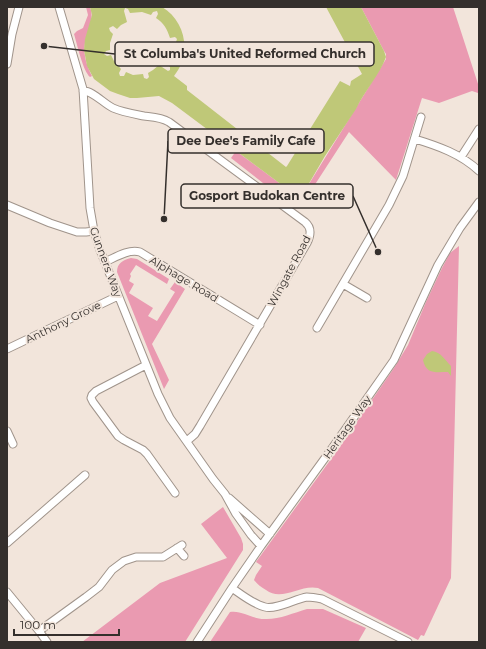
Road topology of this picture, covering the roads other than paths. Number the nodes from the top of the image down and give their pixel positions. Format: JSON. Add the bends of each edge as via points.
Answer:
{"nodes":[{"id":1,"x":19,"y":7,"type":"edge"},
{"id":2,"x":59,"y":7,"type":"edge"},
{"id":3,"x":7,"y":64,"type":"edge"},
{"id":4,"x":83,"y":92,"type":"junction"},
{"id":5,"x":421,"y":117,"type":"dead end"},
{"id":6,"x":479,"y":129,"type":"edge"},
{"id":7,"x":415,"y":139,"type":"junction"},
{"id":8,"x":461,"y":157,"type":"junction"},
{"id":9,"x":479,"y":171,"type":"edge"},
{"id":10,"x":479,"y":202,"type":"edge"},
{"id":11,"x":7,"y":205,"type":"edge"},
{"id":12,"x":94,"y":231,"type":"junction"},
{"id":13,"x":105,"y":262,"type":"junction"},
{"id":14,"x":343,"y":284,"type":"junction"},
{"id":15,"x":118,"y":296,"type":"junction"},
{"id":16,"x":367,"y":298,"type":"dead end"},
{"id":17,"x":260,"y":324,"type":"junction"},
{"id":18,"x":317,"y":328,"type":"dead end"},
{"id":19,"x":7,"y":349,"type":"edge"},
{"id":20,"x":146,"y":365,"type":"junction"},
{"id":21,"x":7,"y":431,"type":"edge"},
{"id":22,"x":187,"y":441,"type":"junction"},
{"id":23,"x":13,"y":444,"type":"dead end"},
{"id":24,"x":85,"y":475,"type":"dead end"},
{"id":25,"x":175,"y":492,"type":"dead end"},
{"id":26,"x":225,"y":494,"type":"junction"},
{"id":27,"x":270,"y":534,"type":"junction"},
{"id":28,"x":7,"y":543,"type":"edge"},
{"id":29,"x":261,"y":546,"type":"junction"},
{"id":30,"x":184,"y":556,"type":"dead end"},
{"id":31,"x":232,"y":588,"type":"junction"},
{"id":32,"x":8,"y":595,"type":"edge"},
{"id":33,"x":39,"y":630,"type":"junction"},
{"id":34,"x":47,"y":642,"type":"edge"},
{"id":35,"x":197,"y":642,"type":"edge"},
{"id":36,"x":408,"y":642,"type":"edge"}],
"edges":[{"from":1,"to":3,"type":"street"},
{"from":2,"to":4,"type":"street","name":"Gunners Way"},
{"from":4,"to":12,"type":"street","name":"Gunners Way","via":[[89,198]]},
{"from":4,"to":17,"type":"street","name":"Wingate Road","via":[[88,92],[115,109],[163,118],[309,225],[310,236],[307,243]]},
{"from":5,"to":7,"type":"street"},
{"from":6,"to":8,"type":"street"},
{"from":7,"to":8,"type":"street"},
{"from":7,"to":14,"type":"street","via":[[399,186]]},
{"from":8,"to":9,"type":"street"},
{"from":10,"to":27,"type":"street","name":"Heritage Way","via":[[438,265],[394,360]]},
{"from":11,"to":12,"type":"street","via":[[77,232]]},
{"from":12,"to":13,"type":"street","name":"Gunners Way"},
{"from":13,"to":15,"type":"street","name":"Gunners Way"},
{"from":13,"to":17,"type":"street","name":"Alphage Road","via":[[129,252],[140,252]]},
{"from":14,"to":16,"type":"street"},
{"from":14,"to":18,"type":"street"},
{"from":15,"to":19,"type":"street","name":"Anthony Grove"},
{"from":15,"to":20,"type":"street","name":"Gunners Way"},
{"from":17,"to":22,"type":"street","name":"Wingate Road","via":[[200,426]]},
{"from":20,"to":22,"type":"street","name":"Gunners Way","via":[[170,418]]},
{"from":20,"to":25,"type":"street","via":[[96,391],[91,398],[118,436],[148,454]]},
{"from":21,"to":23,"type":"street"},
{"from":22,"to":26,"type":"street","name":"Gunners Way"},
{"from":24,"to":28,"type":"street"},
{"from":26,"to":27,"type":"street","name":"Gunners Way"},
{"from":26,"to":29,"type":"street","name":"Gunners Way","via":[[236,514]]},
{"from":27,"to":29,"type":"street","name":"Heritage Way"},
{"from":29,"to":31,"type":"street","name":"Heritage Way"},
{"from":30,"to":33,"type":"street","via":[[179,546],[163,557],[136,557],[124,561],[86,597]]},
{"from":31,"to":35,"type":"street","name":"Heritage Way"},
{"from":31,"to":36,"type":"street","via":[[266,608],[316,597]]},
{"from":32,"to":33,"type":"street"},
{"from":33,"to":34,"type":"street"}]}
